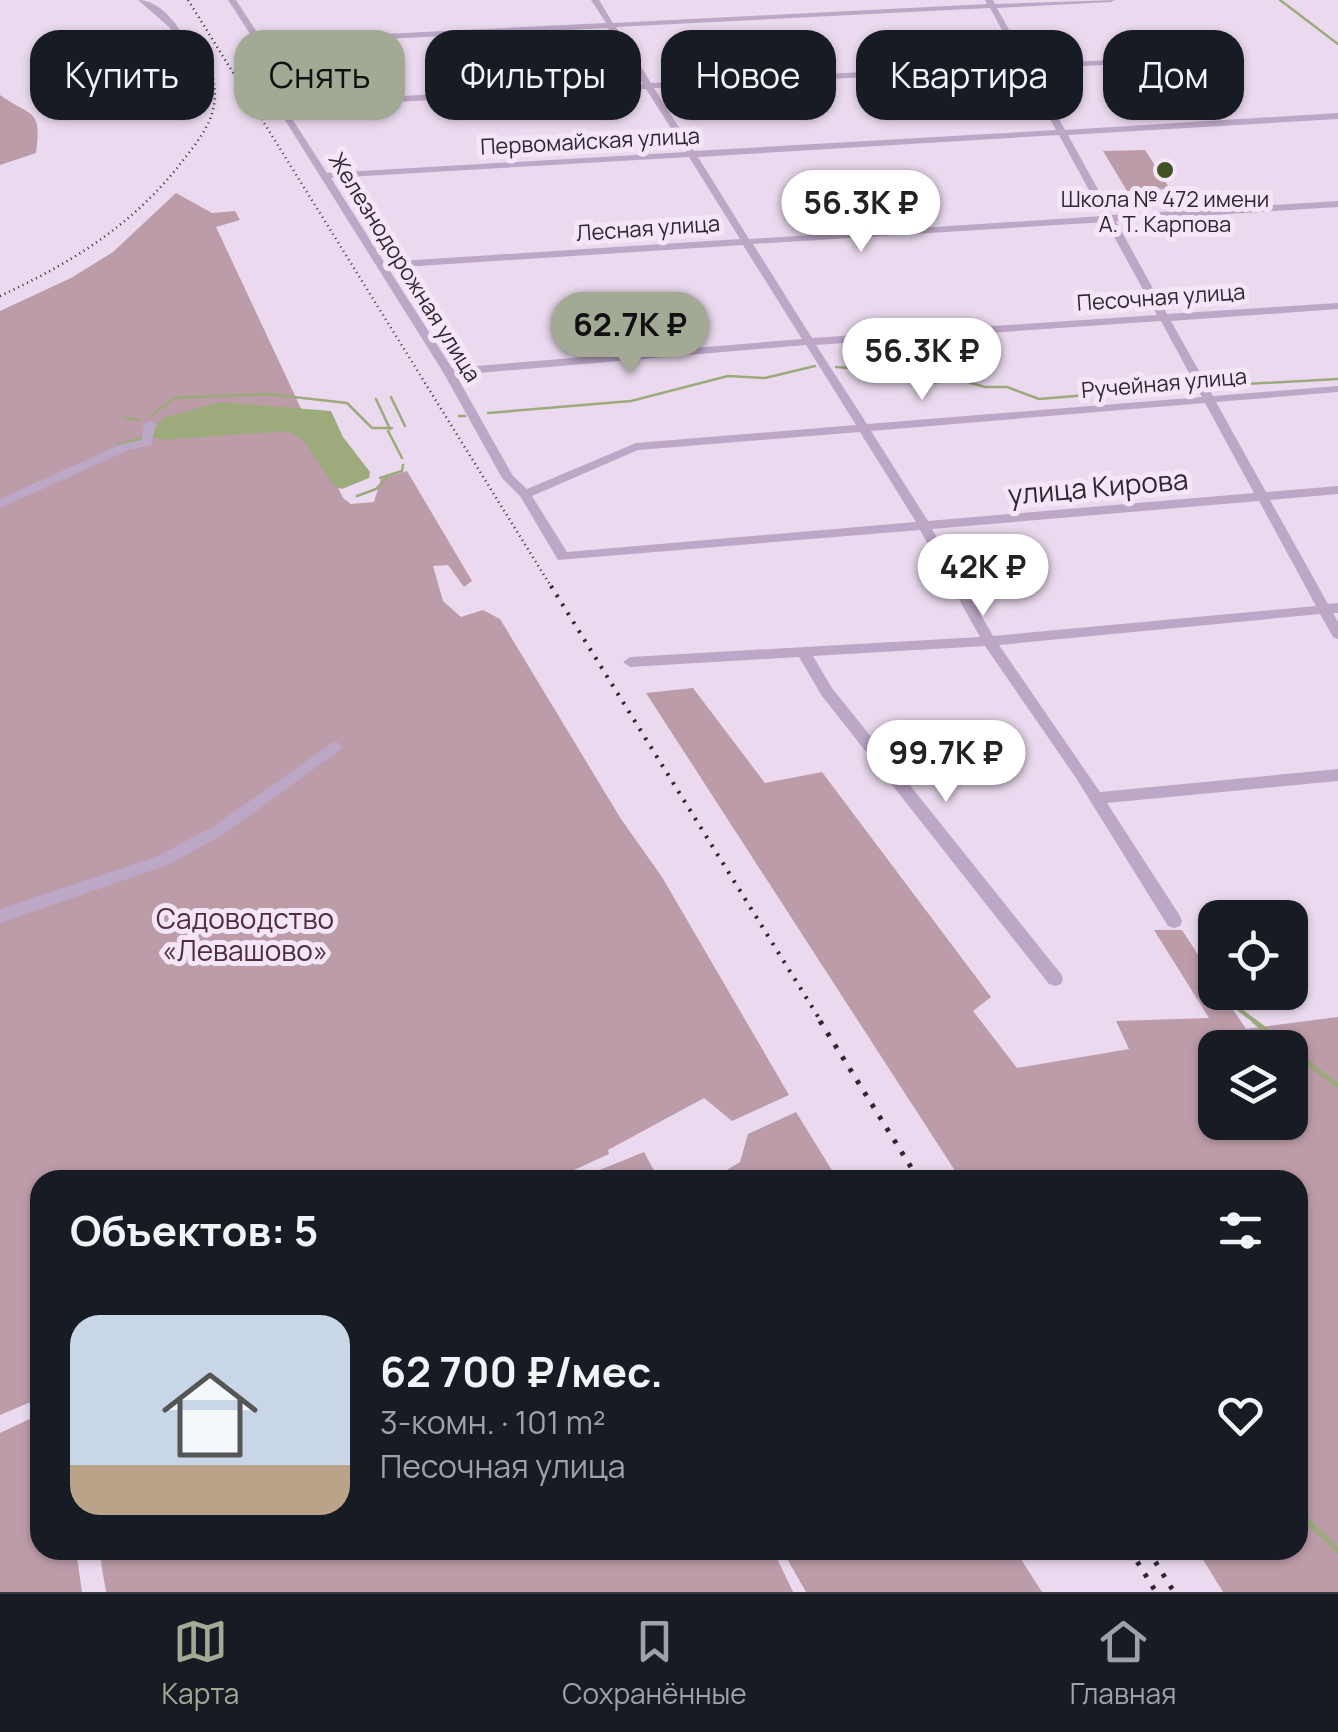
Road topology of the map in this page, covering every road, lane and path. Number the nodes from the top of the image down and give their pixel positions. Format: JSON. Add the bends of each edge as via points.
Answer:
{"nodes":[{"id":1,"x":142,"y":0,"type":"edge"},
{"id":2,"x":232,"y":0,"type":"edge"},
{"id":3,"x":595,"y":0,"type":"edge"},
{"id":4,"x":1110,"y":0,"type":"edge"},
{"id":5,"x":990,"y":3,"type":"edge"},
{"id":6,"x":611,"y":26,"type":"junction"},
{"id":7,"x":176,"y":30,"type":"edge"},
{"id":8,"x":250,"y":30,"type":"edge"},
{"id":9,"x":1005,"y":30,"type":"edge"},
{"id":10,"x":405,"y":37,"type":"edge"},
{"id":11,"x":856,"y":75,"type":"edge"},
{"id":12,"x":650,"y":86,"type":"junction"},
{"id":13,"x":405,"y":98,"type":"edge"},
{"id":14,"x":1338,"y":116,"type":"edge"},
{"id":15,"x":289,"y":120,"type":"edge"},
{"id":16,"x":1054,"y":120,"type":"edge"},
{"id":17,"x":1061,"y":133,"type":"junction"},
{"id":18,"x":692,"y":156,"type":"junction"},
{"id":19,"x":324,"y":176,"type":"junction"},
{"id":20,"x":1338,"y":204,"type":"edge"},
{"id":21,"x":1110,"y":218,"type":"junction"},
{"id":22,"x":744,"y":242,"type":"junction"},
{"id":23,"x":380,"y":265,"type":"junction"},
{"id":24,"x":1338,"y":306,"type":"edge"},
{"id":25,"x":1162,"y":316,"type":"junction"},
{"id":26,"x":808,"y":342,"type":"junction"},
{"id":27,"x":449,"y":372,"type":"junction"},
{"id":28,"x":1338,"y":389,"type":"edge"},
{"id":29,"x":1208,"y":398,"type":"junction"},
{"id":30,"x":150,"y":424,"type":"dead end"},
{"id":31,"x":861,"y":429,"type":"junction"},
{"id":32,"x":1338,"y":490,"type":"edge"},
{"id":33,"x":524,"y":494,"type":"junction"},
{"id":34,"x":1263,"y":498,"type":"junction"},
{"id":35,"x":0,"y":504,"type":"edge"},
{"id":36,"x":925,"y":527,"type":"junction"},
{"id":37,"x":562,"y":557,"type":"joint"},
{"id":38,"x":1331,"y":609,"type":"edge"},
{"id":39,"x":1338,"y":634,"type":"edge"},
{"id":40,"x":988,"y":640,"type":"junction"},
{"id":41,"x":804,"y":653,"type":"junction"},
{"id":42,"x":630,"y":662,"type":"dead end"},
{"id":43,"x":335,"y":746,"type":"dead end"},
{"id":44,"x":1338,"y":775,"type":"edge"},
{"id":45,"x":1096,"y":798,"type":"junction"},
{"id":46,"x":0,"y":916,"type":"edge"},
{"id":47,"x":1174,"y":921,"type":"dead end"},
{"id":48,"x":1055,"y":979,"type":"dead end"}],
"edges":[{"from":1,"to":7,"type":"street"},
{"from":2,"to":8,"type":"street","name":"Железнодорожная улица"},
{"from":3,"to":6,"type":"street"},
{"from":4,"to":5,"type":"street"},
{"from":5,"to":6,"type":"street"},
{"from":5,"to":9,"type":"street"},
{"from":6,"to":10,"type":"street"},
{"from":6,"to":12,"type":"street"},
{"from":11,"to":12,"type":"street"},
{"from":12,"to":13,"type":"street"},
{"from":12,"to":18,"type":"street"},
{"from":14,"to":17,"type":"street","name":"Первомайская улица"},
{"from":15,"to":19,"type":"street","name":"Железнодорожная улица"},
{"from":16,"to":17,"type":"street"},
{"from":17,"to":18,"type":"street","name":"Первомайская улица"},
{"from":17,"to":21,"type":"street"},
{"from":18,"to":19,"type":"street","name":"Первомайская улица"},
{"from":18,"to":22,"type":"street"},
{"from":19,"to":23,"type":"street","name":"Железнодорожная улица"},
{"from":20,"to":21,"type":"street","name":"Лесная улица"},
{"from":21,"to":22,"type":"street","name":"Лесная улица"},
{"from":21,"to":25,"type":"street"},
{"from":22,"to":23,"type":"street","name":"Лесная улица"},
{"from":22,"to":26,"type":"street"},
{"from":23,"to":27,"type":"street","name":"Железнодорожная улица"},
{"from":24,"to":25,"type":"street","name":"Песочная улица"},
{"from":25,"to":26,"type":"street","name":"Песочная улица"},
{"from":25,"to":29,"type":"street"},
{"from":26,"to":27,"type":"street","name":"Песочная улица"},
{"from":26,"to":31,"type":"street"},
{"from":27,"to":33,"type":"street","name":"Железнодорожная улица","via":[[508,478]]},
{"from":28,"to":29,"type":"street","name":"Ручейная улица"},
{"from":29,"to":31,"type":"street","name":"Ручейная улица"},
{"from":29,"to":34,"type":"street"},
{"from":30,"to":35,"type":"street","via":[[147,442]]},
{"from":31,"to":33,"type":"street","name":"Ручейная улица","via":[[636,447]]},
{"from":31,"to":36,"type":"street"},
{"from":32,"to":34,"type":"street","name":"улица Кирова"},
{"from":33,"to":37,"type":"street","name":"Железнодорожная улица"},
{"from":34,"to":36,"type":"street","name":"улица Кирова"},
{"from":34,"to":38,"type":"street"},
{"from":36,"to":37,"type":"street","name":"улица Кирова"},
{"from":36,"to":40,"type":"street"},
{"from":38,"to":39,"type":"street"},
{"from":38,"to":40,"type":"street"},
{"from":40,"to":41,"type":"street"},
{"from":40,"to":45,"type":"street"},
{"from":41,"to":42,"type":"street"},
{"from":41,"to":48,"type":"street","via":[[827,692]]},
{"from":43,"to":46,"type":"street","via":[[219,830],[164,860]]},
{"from":44,"to":45,"type":"street"},
{"from":45,"to":47,"type":"street"}]}
